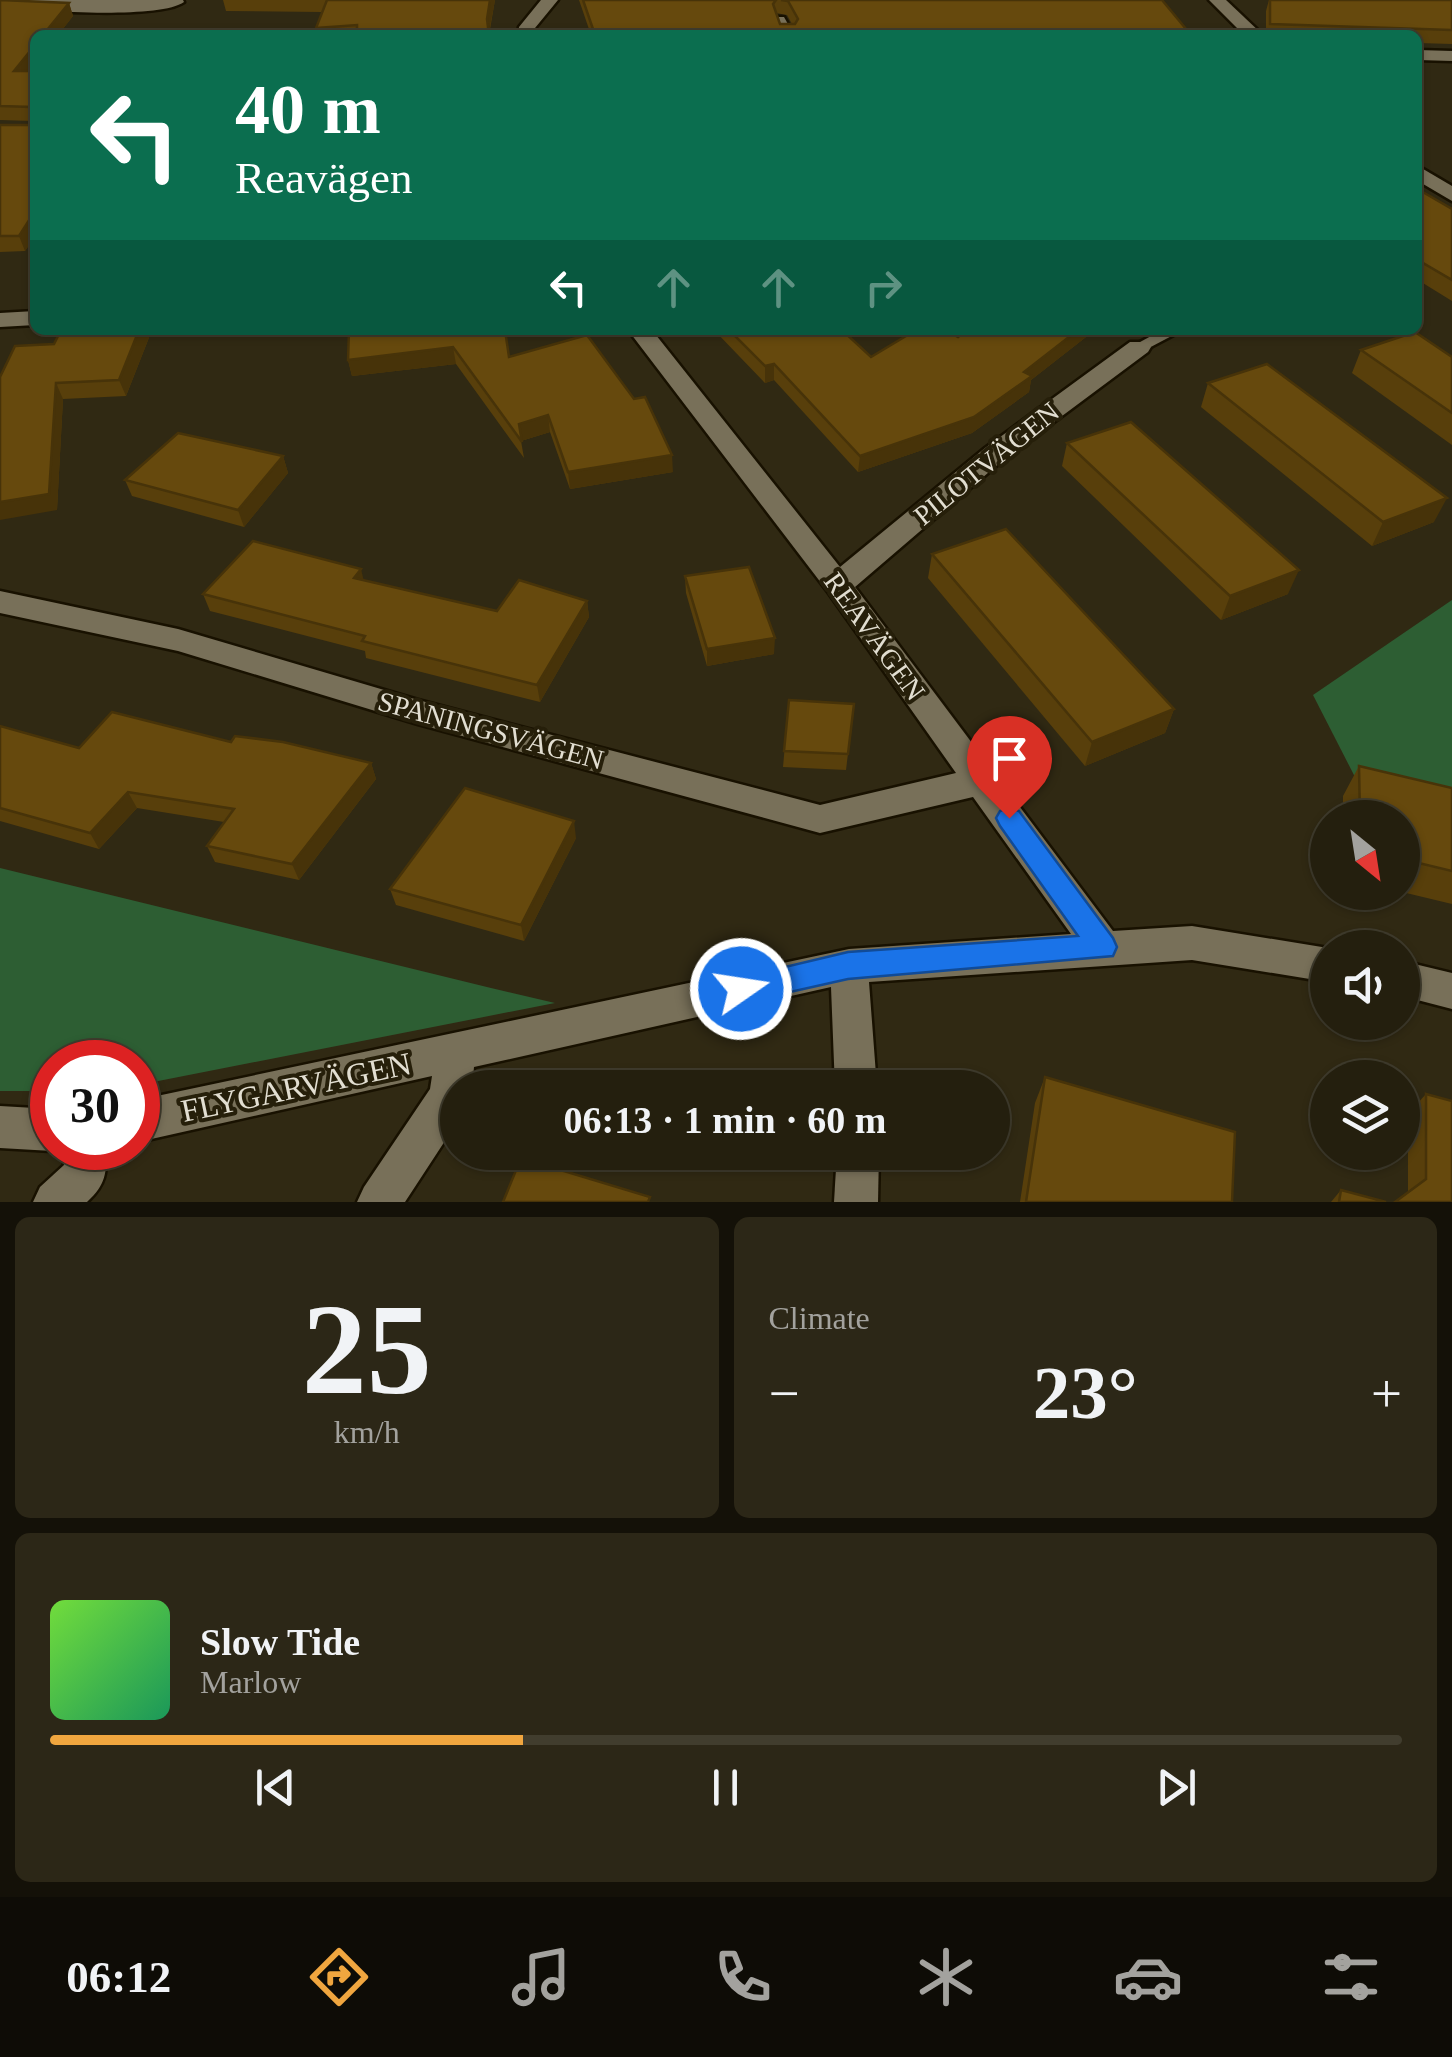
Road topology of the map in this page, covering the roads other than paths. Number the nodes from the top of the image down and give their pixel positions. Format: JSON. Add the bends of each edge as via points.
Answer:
{"nodes":[{"id":1,"x":550,"y":0,"type":"edge"},
{"id":2,"x":1217,"y":0,"type":"edge"},
{"id":3,"x":176,"y":2,"type":"edge"},
{"id":4,"x":0,"y":4,"type":"edge"},
{"id":5,"x":780,"y":19,"type":"edge"},
{"id":6,"x":527,"y":30,"type":"edge"},
{"id":7,"x":786,"y":30,"type":"edge"},
{"id":8,"x":1249,"y":30,"type":"edge"},
{"id":9,"x":1422,"y":54,"type":"edge"},
{"id":10,"x":1452,"y":56,"type":"edge"},
{"id":11,"x":1422,"y":175,"type":"edge"},
{"id":12,"x":1452,"y":195,"type":"edge"},
{"id":13,"x":30,"y":318,"type":"edge"},
{"id":14,"x":0,"y":320,"type":"edge"},
{"id":15,"x":644,"y":335,"type":"edge"},
{"id":16,"x":1165,"y":335,"type":"edge"},
{"id":17,"x":1140,"y":347,"type":"joint"},
{"id":18,"x":838,"y":585,"type":"junction"},
{"id":19,"x":0,"y":602,"type":"edge"},
{"id":20,"x":981,"y":781,"type":"junction"},
{"id":21,"x":1102,"y":947,"type":"junction"},
{"id":22,"x":1310,"y":961,"type":"edge"},
{"id":23,"x":848,"y":966,"type":"junction"},
{"id":24,"x":1420,"y":983,"type":"edge"},
{"id":25,"x":1452,"y":991,"type":"edge"},
{"id":26,"x":455,"y":1052,"type":"junction"},
{"id":27,"x":855,"y":1070,"type":"edge"},
{"id":28,"x":160,"y":1116,"type":"edge"},
{"id":29,"x":0,"y":1127,"type":"edge"},
{"id":30,"x":30,"y":1129,"type":"edge"},
{"id":31,"x":85,"y":1170,"type":"edge"},
{"id":32,"x":857,"y":1170,"type":"edge"},
{"id":33,"x":55,"y":1202,"type":"edge"},
{"id":34,"x":380,"y":1202,"type":"edge"},
{"id":35,"x":856,"y":1202,"type":"edge"}],
"edges":[{"from":1,"to":6,"type":"street"},
{"from":2,"to":8,"type":"street"},
{"from":3,"to":4,"type":"street"},
{"from":5,"to":7,"type":"lane"},
{"from":9,"to":10,"type":"street"},
{"from":11,"to":12,"type":"street"},
{"from":13,"to":14,"type":"street"},
{"from":15,"to":18,"type":"street","name":"REAVÄGEN"},
{"from":16,"to":17,"type":"lane"},
{"from":17,"to":18,"type":"street","name":"PILOTVÄGEN","via":[[994,454]]},
{"from":18,"to":20,"type":"street","name":"REAVÄGEN"},
{"from":19,"to":20,"type":"street","name":"SPANINGSVÄGEN","via":[[178,640],[820,819]]},
{"from":20,"to":21,"type":"street","name":"REAVÄGEN"},
{"from":21,"to":22,"type":"street","name":"FLYGARVÄGEN","via":[[1192,943]]},
{"from":21,"to":23,"type":"street","name":"FLYGARVÄGEN"},
{"from":23,"to":26,"type":"street","name":"FLYGARVÄGEN"},
{"from":23,"to":27,"type":"street"},
{"from":24,"to":25,"type":"street"},
{"from":26,"to":28,"type":"street","name":"FLYGARVÄGEN"},
{"from":26,"to":34,"type":"street","name":"FLYGARVÄGEN","via":[[450,1096]]},
{"from":29,"to":30,"type":"street"},
{"from":31,"to":33,"type":"street"},
{"from":32,"to":35,"type":"street"}]}
